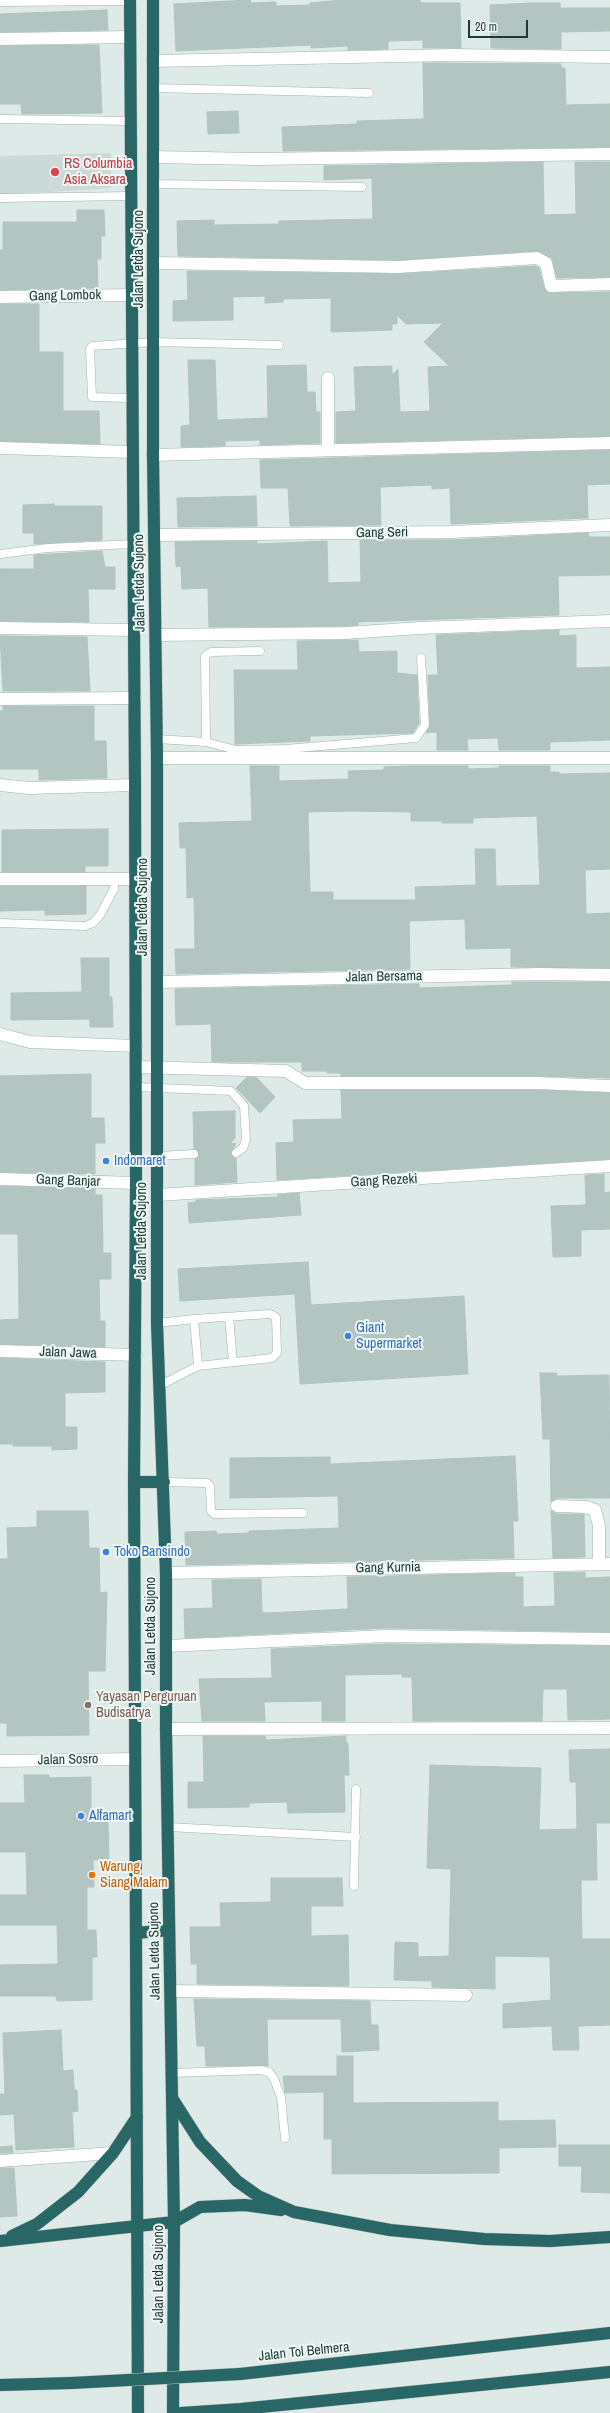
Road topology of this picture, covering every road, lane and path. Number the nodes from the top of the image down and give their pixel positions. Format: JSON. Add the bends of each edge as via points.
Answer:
{"nodes":[{"id":1,"x":130,"y":0,"type":"edge"},
{"id":2,"x":152,"y":0,"type":"edge"},
{"id":3,"x":0,"y":2,"type":"edge"},
{"id":4,"x":130,"y":37,"type":"junction"},
{"id":5,"x":0,"y":39,"type":"edge"},
{"id":6,"x":610,"y":57,"type":"edge"},
{"id":7,"x":153,"y":61,"type":"junction"},
{"id":8,"x":153,"y":88,"type":"junction"},
{"id":9,"x":369,"y":93,"type":"dead end"},
{"id":10,"x":0,"y":119,"type":"edge"},
{"id":11,"x":131,"y":121,"type":"junction"},
{"id":12,"x":610,"y":154,"type":"edge"},
{"id":13,"x":153,"y":157,"type":"junction"},
{"id":14,"x":153,"y":184,"type":"junction"},
{"id":15,"x":362,"y":188,"type":"dead end"},
{"id":16,"x":130,"y":196,"type":"junction"},
{"id":17,"x":0,"y":198,"type":"edge"},
{"id":18,"x":154,"y":263,"type":"junction"},
{"id":19,"x":610,"y":284,"type":"edge"},
{"id":20,"x":131,"y":295,"type":"junction"},
{"id":21,"x":0,"y":297,"type":"edge"},
{"id":22,"x":154,"y":342,"type":"junction"},
{"id":23,"x":131,"y":343,"type":"junction"},
{"id":24,"x":279,"y":345,"type":"dead end"},
{"id":25,"x":328,"y":378,"type":"dead end"},
{"id":26,"x":131,"y":398,"type":"junction"},
{"id":27,"x":610,"y":443,"type":"edge"},
{"id":28,"x":0,"y":448,"type":"edge"},
{"id":29,"x":328,"y":450,"type":"junction"},
{"id":30,"x":132,"y":452,"type":"junction"},
{"id":31,"x":154,"y":455,"type":"junction"},
{"id":32,"x":610,"y":524,"type":"edge"},
{"id":33,"x":154,"y":535,"type":"junction"},
{"id":34,"x":133,"y":544,"type":"junction"},
{"id":35,"x":0,"y":554,"type":"edge"},
{"id":36,"x":610,"y":621,"type":"edge"},
{"id":37,"x":0,"y":628,"type":"edge"},
{"id":38,"x":134,"y":630,"type":"junction"},
{"id":39,"x":156,"y":635,"type":"junction"},
{"id":40,"x":260,"y":651,"type":"dead end"},
{"id":41,"x":421,"y":658,"type":"dead end"},
{"id":42,"x":135,"y":698,"type":"junction"},
{"id":43,"x":0,"y":699,"type":"edge"},
{"id":44,"x":157,"y":739,"type":"junction"},
{"id":45,"x":206,"y":742,"type":"junction"},
{"id":46,"x":158,"y":758,"type":"junction"},
{"id":47,"x":610,"y":758,"type":"edge"},
{"id":48,"x":0,"y":785,"type":"edge"},
{"id":49,"x":135,"y":785,"type":"junction"},
{"id":50,"x":0,"y":879,"type":"edge"},
{"id":51,"x":115,"y":879,"type":"junction"},
{"id":52,"x":135,"y":879,"type":"junction"},
{"id":53,"x":0,"y":923,"type":"edge"},
{"id":54,"x":610,"y":974,"type":"edge"},
{"id":55,"x":158,"y":982,"type":"junction"},
{"id":56,"x":0,"y":1034,"type":"edge"},
{"id":57,"x":136,"y":1046,"type":"junction"},
{"id":58,"x":136,"y":1067,"type":"junction"},
{"id":59,"x":158,"y":1068,"type":"junction"},
{"id":60,"x":610,"y":1086,"type":"edge"},
{"id":61,"x":136,"y":1087,"type":"junction"},
{"id":62,"x":158,"y":1088,"type":"junction"},
{"id":63,"x":236,"y":1153,"type":"dead end"},
{"id":64,"x":194,"y":1154,"type":"dead end"},
{"id":65,"x":158,"y":1156,"type":"junction"},
{"id":66,"x":610,"y":1166,"type":"edge"},
{"id":67,"x":0,"y":1179,"type":"edge"},
{"id":68,"x":136,"y":1183,"type":"junction"},
{"id":69,"x":158,"y":1195,"type":"junction"},
{"id":70,"x":229,"y":1317,"type":"junction"},
{"id":71,"x":194,"y":1319,"type":"junction"},
{"id":72,"x":157,"y":1323,"type":"junction"},
{"id":73,"x":0,"y":1351,"type":"edge"},
{"id":74,"x":136,"y":1355,"type":"junction"},
{"id":75,"x":233,"y":1362,"type":"junction"},
{"id":76,"x":198,"y":1366,"type":"junction"},
{"id":77,"x":159,"y":1386,"type":"junction"},
{"id":78,"x":134,"y":1482,"type":"junction"},
{"id":79,"x":164,"y":1482,"type":"junction"},
{"id":80,"x":557,"y":1506,"type":"dead end"},
{"id":81,"x":303,"y":1513,"type":"dead end"},
{"id":82,"x":605,"y":1564,"type":"edge"},
{"id":83,"x":166,"y":1572,"type":"junction"},
{"id":84,"x":610,"y":1639,"type":"edge"},
{"id":85,"x":166,"y":1646,"type":"junction"},
{"id":86,"x":610,"y":1728,"type":"edge"},
{"id":87,"x":166,"y":1729,"type":"junction"},
{"id":88,"x":135,"y":1759,"type":"junction"},
{"id":89,"x":0,"y":1762,"type":"edge"},
{"id":90,"x":356,"y":1789,"type":"dead end"},
{"id":91,"x":168,"y":1828,"type":"junction"},
{"id":92,"x":356,"y":1837,"type":"junction"},
{"id":93,"x":354,"y":1886,"type":"dead end"},
{"id":94,"x":169,"y":1930,"type":"junction"},
{"id":95,"x":136,"y":1932,"type":"junction"},
{"id":96,"x":171,"y":1991,"type":"junction"},
{"id":97,"x":466,"y":1995,"type":"dead end"},
{"id":98,"x":171,"y":2073,"type":"junction"},
{"id":99,"x":171,"y":2096,"type":"junction"},
{"id":100,"x":137,"y":2117,"type":"junction"},
{"id":101,"x":285,"y":2138,"type":"dead end"},
{"id":102,"x":113,"y":2153,"type":"junction"},
{"id":103,"x":0,"y":2161,"type":"edge"},
{"id":104,"x":294,"y":2212,"type":"junction"},
{"id":105,"x":174,"y":2222,"type":"junction"},
{"id":106,"x":137,"y":2226,"type":"junction"},
{"id":107,"x":610,"y":2237,"type":"edge"},
{"id":108,"x":0,"y":2241,"type":"edge"},
{"id":109,"x":610,"y":2333,"type":"edge"},
{"id":110,"x":610,"y":2372,"type":"edge"},
{"id":111,"x":0,"y":2385,"type":"edge"},
{"id":112,"x":138,"y":2413,"type":"edge"},
{"id":113,"x":173,"y":2413,"type":"edge"},
{"id":114,"x":182,"y":2413,"type":"edge"}],
"edges":[{"from":1,"to":3,"type":"lane"},
{"from":1,"to":4,"type":"highway","name":"Jalan Letda Sujono"},
{"from":2,"to":7,"type":"highway","name":"Jalan Letda Sujono"},
{"from":4,"to":5,"type":"street"},
{"from":4,"to":11,"type":"highway","name":"Jalan Letda Sujono"},
{"from":6,"to":7,"type":"street","via":[[452,54]]},
{"from":7,"to":8,"type":"highway","name":"Jalan Letda Sujono"},
{"from":8,"to":9,"type":"lane"},
{"from":8,"to":13,"type":"highway","name":"Jalan Letda Sujono"},
{"from":10,"to":11,"type":"lane"},
{"from":11,"to":16,"type":"highway","name":"Jalan Letda Sujono"},
{"from":12,"to":13,"type":"street","via":[[254,159]]},
{"from":13,"to":14,"type":"highway","name":"Jalan Letda Sujono"},
{"from":14,"to":15,"type":"lane"},
{"from":14,"to":18,"type":"highway","name":"Jalan Letda Sujono"},
{"from":16,"to":17,"type":"lane"},
{"from":16,"to":20,"type":"highway","name":"Jalan Letda Sujono"},
{"from":18,"to":19,"type":"street","via":[[398,267],[538,258],[546,263],[551,286]]},
{"from":18,"to":22,"type":"highway","name":"Jalan Letda Sujono"},
{"from":20,"to":21,"type":"street","name":"Gang Lombok"},
{"from":20,"to":23,"type":"highway","name":"Jalan Letda Sujono"},
{"from":22,"to":23,"type":"lane"},
{"from":22,"to":24,"type":"lane"},
{"from":22,"to":31,"type":"highway","name":"Jalan Letda Sujono"},
{"from":23,"to":26,"type":"highway","name":"Jalan Letda Sujono"},
{"from":23,"to":26,"type":"lane","via":[[96,345],[90,349],[92,397]]},
{"from":25,"to":29,"type":"street"},
{"from":26,"to":30,"type":"highway","name":"Jalan Letda Sujono"},
{"from":27,"to":29,"type":"street"},
{"from":28,"to":30,"type":"street"},
{"from":29,"to":31,"type":"street"},
{"from":30,"to":34,"type":"highway","name":"Jalan Letda Sujono"},
{"from":31,"to":33,"type":"highway","name":"Jalan Letda Sujono"},
{"from":32,"to":33,"type":"street","name":"Gang Seri","via":[[451,532]]},
{"from":33,"to":39,"type":"highway","name":"Jalan Letda Sujono"},
{"from":34,"to":35,"type":"lane","via":[[48,548]]},
{"from":34,"to":38,"type":"highway","name":"Jalan Letda Sujono"},
{"from":36,"to":39,"type":"street","via":[[346,633]]},
{"from":37,"to":38,"type":"street"},
{"from":38,"to":42,"type":"highway","name":"Jalan Letda Sujono"},
{"from":39,"to":44,"type":"highway","name":"Jalan Letda Sujono"},
{"from":40,"to":45,"type":"lane","via":[[211,652],[205,656]]},
{"from":41,"to":45,"type":"lane","via":[[425,725],[416,738],[286,749],[236,750]]},
{"from":42,"to":43,"type":"street"},
{"from":42,"to":49,"type":"highway","name":"Jalan Letda Sujono"},
{"from":44,"to":45,"type":"lane"},
{"from":44,"to":46,"type":"highway","name":"Jalan Letda Sujono"},
{"from":46,"to":47,"type":"street"},
{"from":46,"to":55,"type":"highway","name":"Jalan Letda Sujono"},
{"from":48,"to":49,"type":"street","via":[[29,788]]},
{"from":49,"to":52,"type":"highway","name":"Jalan Letda Sujono"},
{"from":50,"to":51,"type":"street"},
{"from":51,"to":52,"type":"street"},
{"from":51,"to":53,"type":"lane","via":[[114,889],[93,923],[85,926]]},
{"from":52,"to":57,"type":"highway","name":"Jalan Letda Sujono"},
{"from":54,"to":55,"type":"street","name":"Jalan Bersama"},
{"from":55,"to":59,"type":"highway","name":"Jalan Letda Sujono"},
{"from":56,"to":57,"type":"street","via":[[30,1042]]},
{"from":57,"to":58,"type":"highway","name":"Jalan Letda Sujono"},
{"from":58,"to":59,"type":"street"},
{"from":58,"to":61,"type":"highway","name":"Jalan Letda Sujono"},
{"from":59,"to":60,"type":"street","via":[[286,1071],[305,1083],[528,1083]]},
{"from":59,"to":62,"type":"highway","name":"Jalan Letda Sujono"},
{"from":61,"to":62,"type":"lane"},
{"from":61,"to":68,"type":"highway","name":"Jalan Letda Sujono"},
{"from":62,"to":63,"type":"lane","via":[[226,1090],[236,1095],[244,1106],[246,1140],[243,1148]]},
{"from":62,"to":65,"type":"highway","name":"Jalan Letda Sujono"},
{"from":64,"to":65,"type":"lane"},
{"from":65,"to":69,"type":"highway","name":"Jalan Letda Sujono"},
{"from":66,"to":69,"type":"street","name":"Gang Rezeki"},
{"from":67,"to":68,"type":"street","name":"Gang Banjar"},
{"from":68,"to":74,"type":"highway","name":"Jalan Letda Sujono"},
{"from":69,"to":72,"type":"highway","name":"Jalan Letda Sujono"},
{"from":70,"to":71,"type":"lane"},
{"from":70,"to":75,"type":"lane"},
{"from":70,"to":75,"type":"lane","via":[[270,1314],[276,1317],[275,1356]]},
{"from":71,"to":72,"type":"lane"},
{"from":71,"to":76,"type":"lane"},
{"from":72,"to":77,"type":"highway","name":"Jalan Letda Sujono"},
{"from":73,"to":74,"type":"street","name":"Jalan Jawa"},
{"from":74,"to":78,"type":"highway","name":"Jalan Letda Sujono"},
{"from":75,"to":76,"type":"lane"},
{"from":76,"to":77,"type":"lane"},
{"from":77,"to":79,"type":"highway","name":"Jalan Letda Sujono"},
{"from":78,"to":79,"type":"highway"},
{"from":78,"to":88,"type":"highway","name":"Jalan Letda Sujono"},
{"from":79,"to":81,"type":"lane","via":[[207,1483],[210,1488],[211,1511],[214,1514]]},
{"from":79,"to":83,"type":"highway","name":"Jalan Letda Sujono"},
{"from":80,"to":82,"type":"street","via":[[586,1506],[595,1510]]},
{"from":82,"to":83,"type":"street","name":"Gang Kurnia"},
{"from":83,"to":85,"type":"highway","name":"Jalan Letda Sujono"},
{"from":84,"to":85,"type":"street","via":[[386,1636]]},
{"from":85,"to":87,"type":"highway","name":"Jalan Letda Sujono"},
{"from":86,"to":87,"type":"street"},
{"from":87,"to":91,"type":"highway","name":"Jalan Letda Sujono"},
{"from":88,"to":89,"type":"street","name":"Jalan Sosro"},
{"from":88,"to":95,"type":"highway","name":"Jalan Letda Sujono"},
{"from":90,"to":92,"type":"lane"},
{"from":91,"to":92,"type":"lane"},
{"from":91,"to":94,"type":"highway","name":"Jalan Letda Sujono"},
{"from":92,"to":93,"type":"lane"},
{"from":94,"to":95,"type":"highway"},
{"from":94,"to":96,"type":"highway","name":"Jalan Letda Sujono"},
{"from":95,"to":100,"type":"highway","name":"Jalan Letda Sujono"},
{"from":96,"to":97,"type":"street"},
{"from":96,"to":98,"type":"highway","name":"Jalan Letda Sujono"},
{"from":98,"to":99,"type":"highway","name":"Jalan Letda Sujono"},
{"from":98,"to":101,"type":"lane","via":[[261,2070],[269,2072],[281,2097]]},
{"from":99,"to":104,"type":"highway","via":[[189,2127],[227,2172],[258,2196]]},
{"from":99,"to":105,"type":"highway","name":"Jalan Letda Sujono"},
{"from":100,"to":102,"type":"highway"},
{"from":100,"to":106,"type":"highway","name":"Jalan Letda Sujono"},
{"from":102,"to":103,"type":"street"},
{"from":102,"to":108,"type":"highway","via":[[78,2192],[53,2213],[23,2232]]},
{"from":104,"to":105,"type":"highway","via":[[245,2205],[200,2208]]},
{"from":104,"to":107,"type":"highway","via":[[390,2230],[484,2239],[550,2241]]},
{"from":105,"to":106,"type":"highway"},
{"from":105,"to":113,"type":"highway","name":"Jalan Letda Sujono"},
{"from":106,"to":108,"type":"highway"},
{"from":106,"to":112,"type":"highway","name":"Jalan Letda Sujono"},
{"from":109,"to":111,"type":"highway","name":"Jalan Tol Belmera","bridge":true,"via":[[240,2374],[72,2384]]},
{"from":110,"to":114,"type":"highway"}]}
